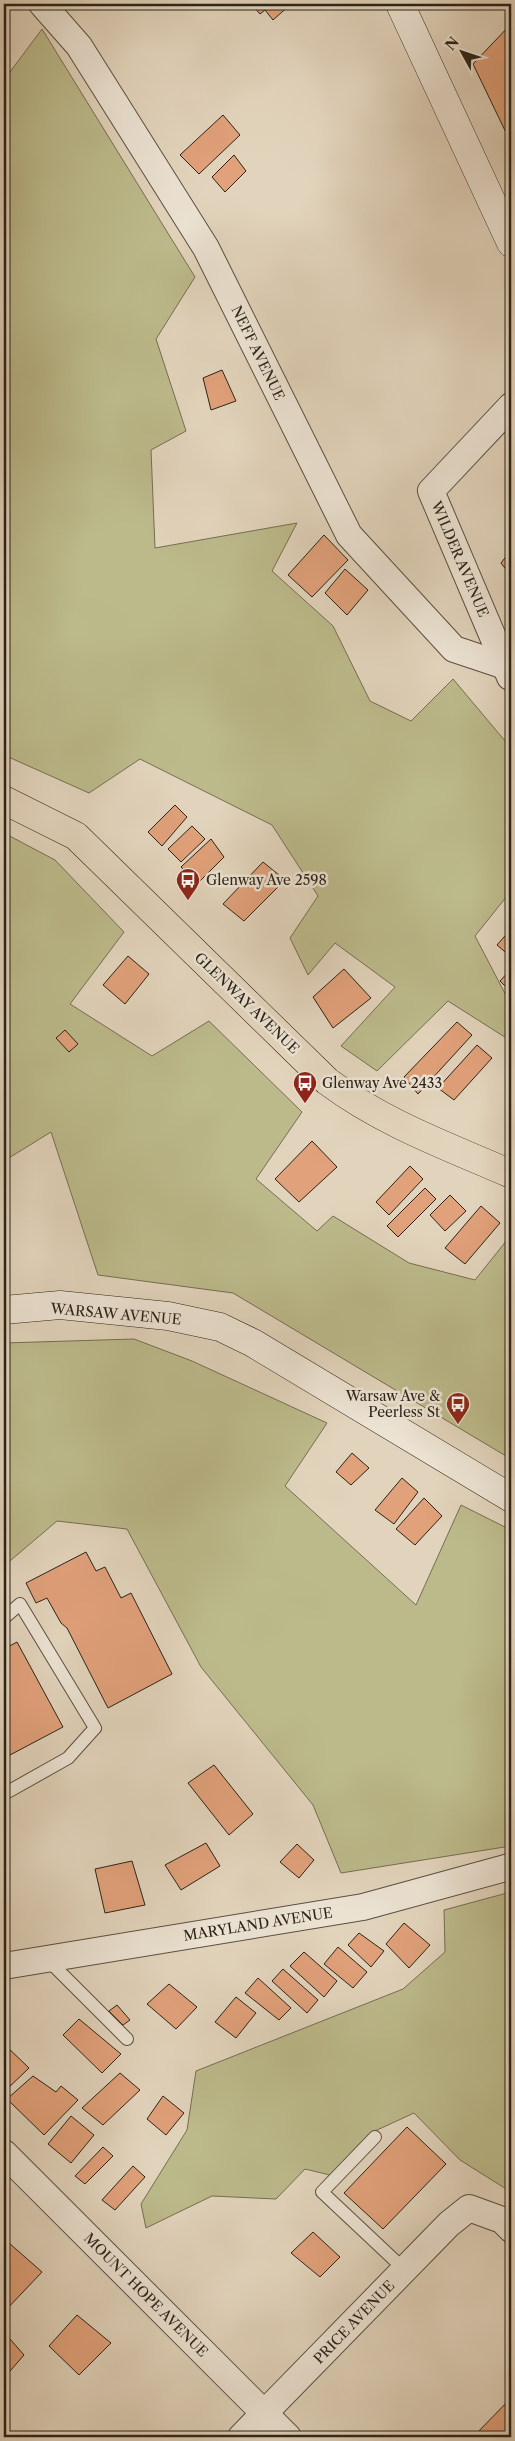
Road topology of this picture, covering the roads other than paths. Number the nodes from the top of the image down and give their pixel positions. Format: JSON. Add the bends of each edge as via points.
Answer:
{"nodes":[{"id":1,"x":42,"y":4,"type":"edge"},
{"id":2,"x":400,"y":4,"type":"edge"},
{"id":3,"x":511,"y":243,"type":"edge"},
{"id":4,"x":511,"y":406,"type":"edge"},
{"id":5,"x":508,"y":673,"type":"edge"},
{"id":6,"x":4,"y":800,"type":"edge"},
{"id":7,"x":511,"y":1174,"type":"edge"},
{"id":8,"x":4,"y":1310,"type":"edge"},
{"id":9,"x":511,"y":1498,"type":"edge"},
{"id":10,"x":4,"y":1618,"type":"edge"},
{"id":11,"x":4,"y":1794,"type":"edge"},
{"id":12,"x":510,"y":1867,"type":"dead end"},
{"id":13,"x":46,"y":1958,"type":"junction"},
{"id":14,"x":4,"y":1966,"type":"edge"},
{"id":15,"x":127,"y":2039,"type":"dead end"},
{"id":16,"x":375,"y":2137,"type":"dead end"},
{"id":17,"x":4,"y":2153,"type":"edge"},
{"id":18,"x":511,"y":2229,"type":"edge"},
{"id":19,"x":405,"y":2270,"type":"junction"},
{"id":20,"x":265,"y":2414,"type":"junction"},
{"id":21,"x":242,"y":2437,"type":"edge"},
{"id":22,"x":288,"y":2437,"type":"edge"}],
"edges":[{"from":1,"to":5,"type":"street","name":"NEFF AVENUE","via":[[79,46],[206,248],[349,535],[454,649]]},
{"from":2,"to":3,"type":"main road"},
{"from":4,"to":5,"type":"street","name":"WILDER AVENUE","via":[[431,491]]},
{"from":6,"to":7,"type":"main road","name":"GLENWAY AVENUE","via":[[76,836],[327,1080],[357,1103]]},
{"from":8,"to":9,"type":"main road","name":"WARSAW AVENUE","via":[[60,1305],[168,1316],[220,1327],[253,1342]]},
{"from":10,"to":11,"type":"lane","via":[[20,1604],[95,1728],[68,1758]]},
{"from":12,"to":13,"type":"street","name":"MARYLAND AVENUE","via":[[364,1907]]},
{"from":13,"to":14,"type":"street","name":"MARYLAND AVENUE"},
{"from":13,"to":15,"type":"lane"},
{"from":16,"to":19,"type":"lane","via":[[322,2192]]},
{"from":17,"to":20,"type":"street","name":"MOUNT HOPE AVENUE"},
{"from":18,"to":19,"type":"street","name":"PRICE AVENUE","via":[[502,2220],[469,2208]]},
{"from":19,"to":20,"type":"street","name":"PRICE AVENUE"},
{"from":20,"to":21,"type":"street","name":"PRICE AVENUE"},
{"from":20,"to":22,"type":"street","name":"MOUNT HOPE AVENUE"}]}
